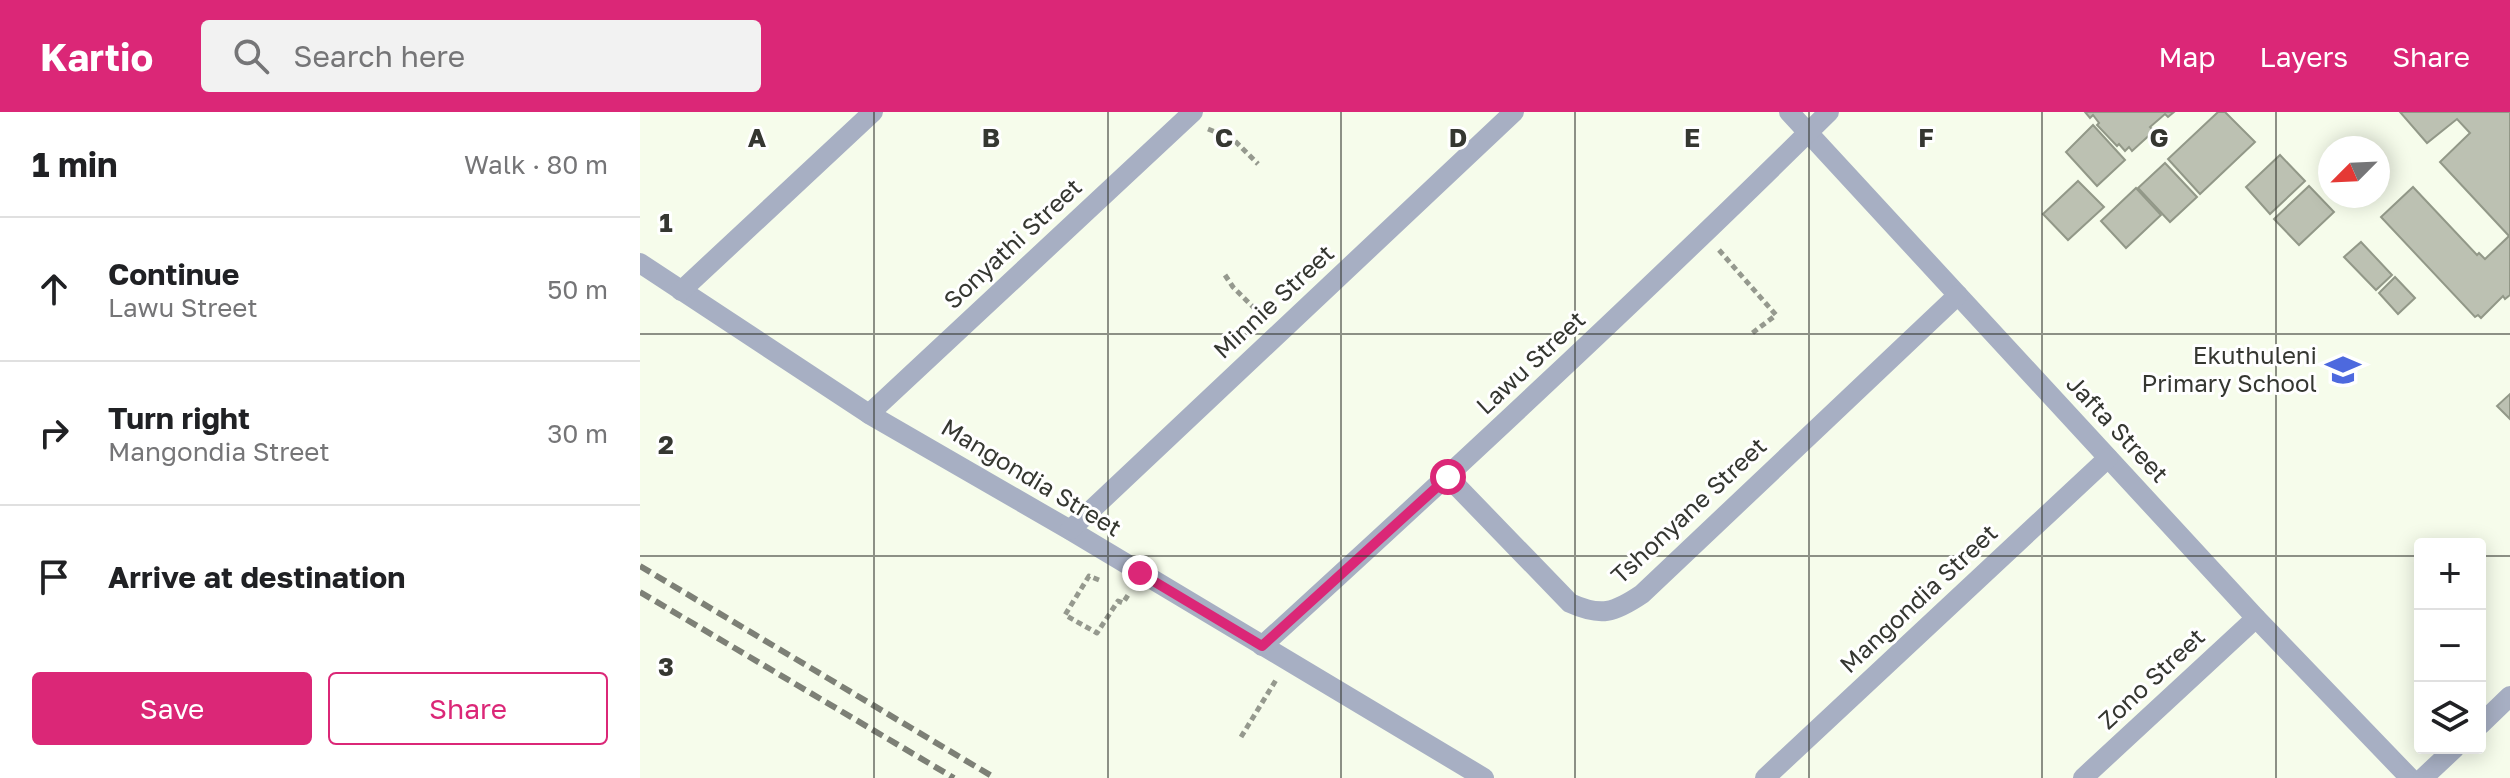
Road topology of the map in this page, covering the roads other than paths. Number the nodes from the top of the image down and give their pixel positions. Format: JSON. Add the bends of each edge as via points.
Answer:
{"nodes":[{"id":1,"x":873,"y":112,"type":"edge"},
{"id":2,"x":1514,"y":112,"type":"edge"},
{"id":3,"x":1789,"y":112,"type":"edge"},
{"id":4,"x":1829,"y":112,"type":"edge"},
{"id":5,"x":1189,"y":116,"type":"edge"},
{"id":6,"x":1808,"y":133,"type":"junction"},
{"id":7,"x":640,"y":263,"type":"edge"},
{"id":8,"x":681,"y":291,"type":"junction"},
{"id":9,"x":1958,"y":295,"type":"junction"},
{"id":10,"x":869,"y":414,"type":"junction"},
{"id":11,"x":2108,"y":458,"type":"junction"},
{"id":12,"x":1448,"y":477,"type":"junction"},
{"id":13,"x":1070,"y":530,"type":"junction"},
{"id":14,"x":2256,"y":618,"type":"junction"},
{"id":15,"x":1262,"y":646,"type":"junction"},
{"id":16,"x":2510,"y":696,"type":"edge"},
{"id":17,"x":2486,"y":719,"type":"edge"},
{"id":18,"x":2449,"y":754,"type":"edge"},
{"id":19,"x":1484,"y":778,"type":"edge"},
{"id":20,"x":1765,"y":778,"type":"edge"},
{"id":21,"x":2083,"y":778,"type":"edge"},
{"id":22,"x":2410,"y":778,"type":"edge"},
{"id":23,"x":2423,"y":778,"type":"edge"}],
"edges":[{"from":1,"to":8,"type":"street"},
{"from":2,"to":13,"type":"street","name":"Minnie Street"},
{"from":3,"to":6,"type":"street","name":"Jafta Street"},
{"from":4,"to":6,"type":"street","name":"Lawu Street"},
{"from":5,"to":10,"type":"street","name":"Sonyathi Street"},
{"from":6,"to":9,"type":"street","name":"Jafta Street"},
{"from":6,"to":12,"type":"street","name":"Lawu Street"},
{"from":7,"to":8,"type":"street","name":"Mangondia Street"},
{"from":8,"to":10,"type":"street","name":"Mangondia Street"},
{"from":9,"to":11,"type":"street","name":"Jafta Street"},
{"from":9,"to":12,"type":"street","name":"Tshonyane Street","via":[[1623,607],[1606,613],[1570,603]]},
{"from":10,"to":13,"type":"street","name":"Mangondia Street"},
{"from":11,"to":14,"type":"street","name":"Jafta Street"},
{"from":11,"to":20,"type":"street","name":"Mangondia Street"},
{"from":12,"to":15,"type":"street","name":"Lawu Street"},
{"from":13,"to":15,"type":"street","name":"Mangondia Street"},
{"from":14,"to":21,"type":"street","name":"Zono Street"},
{"from":14,"to":22,"type":"street","name":"Jafta Street"},
{"from":15,"to":19,"type":"street","name":"Mangondia Street"},
{"from":16,"to":17,"type":"street"},
{"from":18,"to":23,"type":"street"}]}
